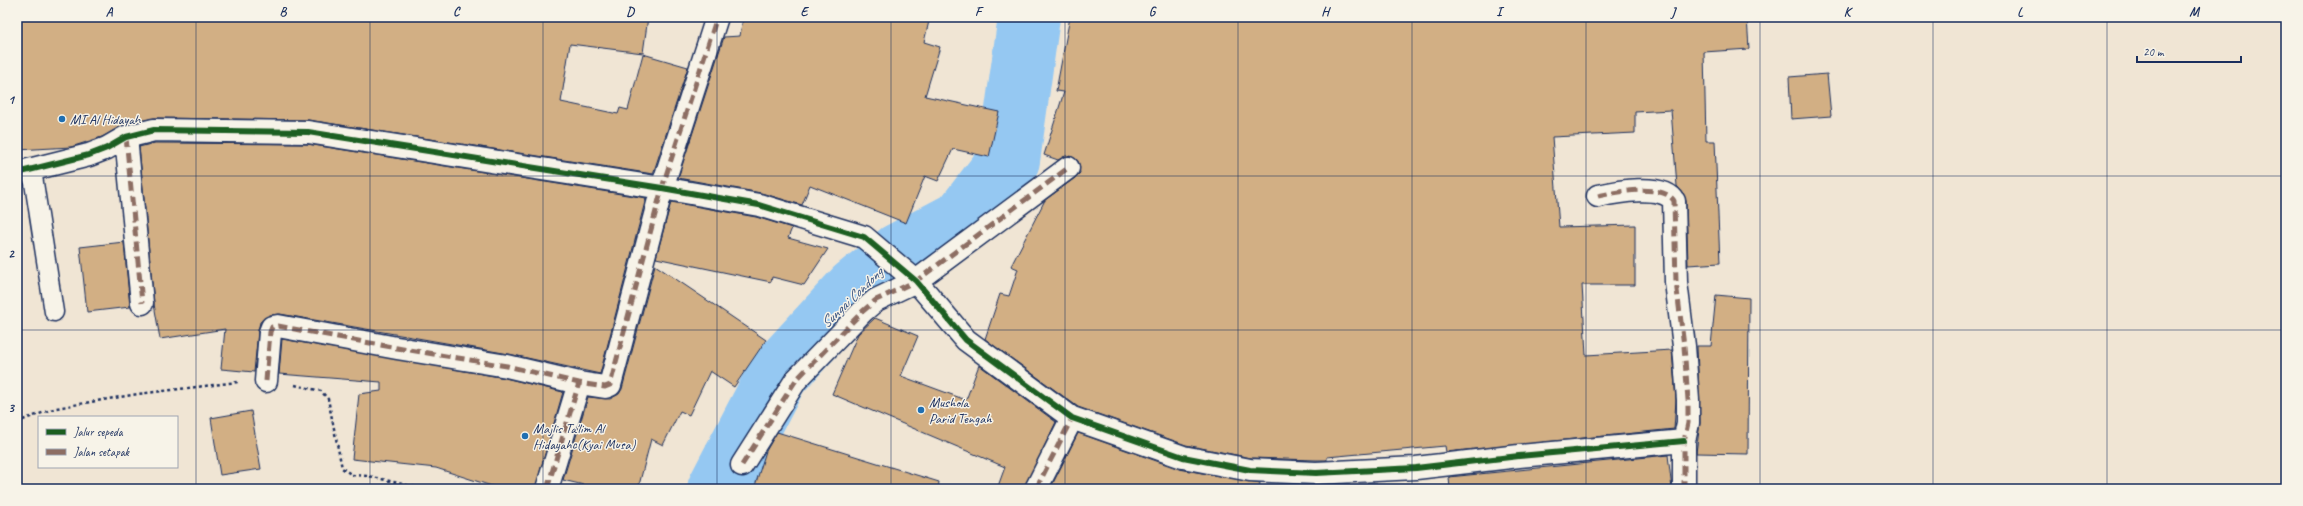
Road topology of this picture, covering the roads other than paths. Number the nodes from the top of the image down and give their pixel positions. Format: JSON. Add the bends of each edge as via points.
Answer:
{"nodes":[{"id":1,"x":717,"y":17,"type":"edge"},
{"id":2,"x":126,"y":137,"type":"junction"},
{"id":3,"x":1068,"y":168,"type":"dead end"},
{"id":4,"x":25,"y":171,"type":"edge"},
{"id":5,"x":662,"y":188,"type":"junction"},
{"id":6,"x":1598,"y":196,"type":"dead end"},
{"id":7,"x":912,"y":277,"type":"junction"},
{"id":8,"x":142,"y":303,"type":"dead end"},
{"id":9,"x":54,"y":312,"type":"dead end"},
{"id":10,"x":266,"y":381,"type":"road end"},
{"id":11,"x":579,"y":383,"type":"junction"},
{"id":12,"x":1072,"y":418,"type":"junction"},
{"id":13,"x":1684,"y":442,"type":"junction"},
{"id":14,"x":742,"y":465,"type":"dead end"},
{"id":15,"x":547,"y":489,"type":"edge"},
{"id":16,"x":1036,"y":489,"type":"edge"},
{"id":17,"x":1684,"y":489,"type":"edge"}],
"edges":[{"from":1,"to":5,"type":"street"},
{"from":2,"to":4,"type":"street","via":[[88,155]]},
{"from":2,"to":5,"type":"street","via":[[154,130],[308,132]]},
{"from":2,"to":8,"type":"street"},
{"from":3,"to":7,"type":"street"},
{"from":4,"to":9,"type":"lane"},
{"from":5,"to":7,"type":"street","via":[[759,205],[864,237]]},
{"from":5,"to":11,"type":"street","via":[[610,385],[605,387]]},
{"from":6,"to":13,"type":"street","via":[[1636,190],[1665,193],[1674,201],[1676,282],[1688,400],[1688,423]]},
{"from":7,"to":12,"type":"street","via":[[966,340]]},
{"from":7,"to":14,"type":"street","via":[[864,310],[796,380]]},
{"from":10,"to":11,"type":"street","via":[[270,332],[272,327],[278,326],[507,366]]},
{"from":11,"to":15,"type":"street"},
{"from":12,"to":13,"type":"street","via":[[1183,456],[1250,470],[1316,472],[1416,468]]},
{"from":12,"to":16,"type":"street"},
{"from":13,"to":17,"type":"street"}]}
